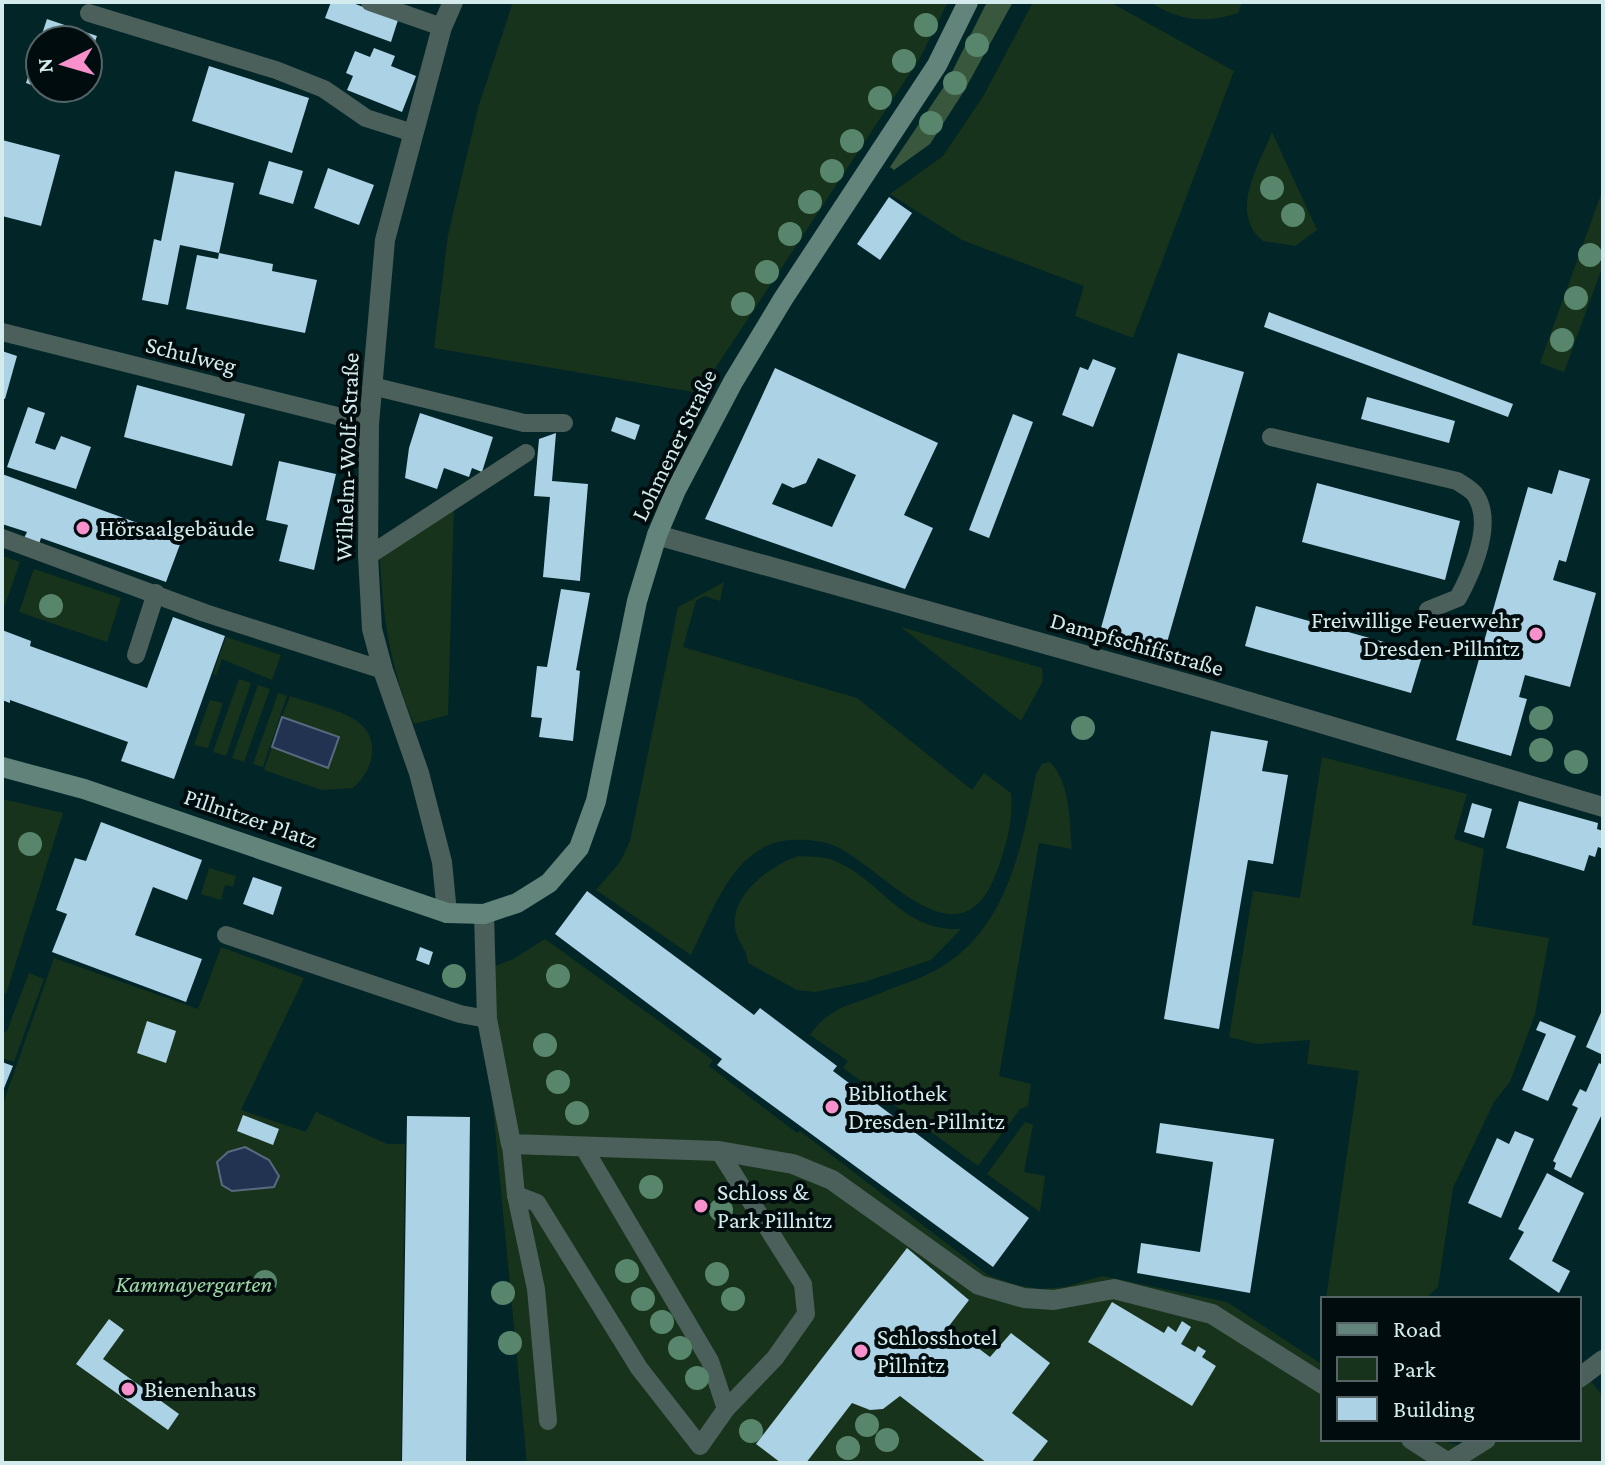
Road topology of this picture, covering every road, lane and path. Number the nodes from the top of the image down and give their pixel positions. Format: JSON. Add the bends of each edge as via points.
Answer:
{"nodes":[{"id":1,"x":370,"y":2,"type":"edge"},
{"id":2,"x":453,"y":2,"type":"edge"},
{"id":3,"x":968,"y":2,"type":"edge"},
{"id":4,"x":89,"y":13,"type":"dead end"},
{"id":5,"x":442,"y":27,"type":"junction"},
{"id":6,"x":413,"y":133,"type":"junction"},
{"id":7,"x":2,"y":332,"type":"edge"},
{"id":8,"x":372,"y":386,"type":"junction"},
{"id":9,"x":564,"y":423,"type":"dead end"},
{"id":10,"x":369,"y":424,"type":"junction"},
{"id":11,"x":1271,"y":437,"type":"dead end"},
{"id":12,"x":526,"y":453,"type":"dead end"},
{"id":13,"x":657,"y":535,"type":"junction"},
{"id":14,"x":2,"y":538,"type":"edge"},
{"id":15,"x":368,"y":556,"type":"junction"},
{"id":16,"x":156,"y":593,"type":"junction"},
{"id":17,"x":1428,"y":610,"type":"dead end"},
{"id":18,"x":136,"y":655,"type":"dead end"},
{"id":19,"x":383,"y":670,"type":"junction"},
{"id":20,"x":2,"y":767,"type":"edge"},
{"id":21,"x":1603,"y":807,"type":"edge"},
{"id":22,"x":447,"y":913,"type":"junction"},
{"id":23,"x":484,"y":914,"type":"junction"},
{"id":24,"x":226,"y":935,"type":"dead end"},
{"id":25,"x":487,"y":1019,"type":"junction"},
{"id":26,"x":511,"y":1144,"type":"junction"},
{"id":27,"x":584,"y":1148,"type":"junction"},
{"id":28,"x":719,"y":1151,"type":"junction"},
{"id":29,"x":516,"y":1195,"type":"junction"},
{"id":30,"x":1603,"y":1360,"type":"edge"},
{"id":31,"x":1581,"y":1376,"type":"edge"},
{"id":32,"x":1321,"y":1383,"type":"edge"},
{"id":33,"x":726,"y":1409,"type":"junction"},
{"id":34,"x":548,"y":1421,"type":"dead end"},
{"id":35,"x":1414,"y":1441,"type":"edge"},
{"id":36,"x":1483,"y":1441,"type":"edge"}],
"edges":[{"from":1,"to":5,"type":"lane"},
{"from":2,"to":5,"type":"street","name":"Wilhelm-Wolf-Straße"},
{"from":3,"to":13,"type":"main road","name":"Lohmener Straße","via":[[937,65],[733,382]]},
{"from":4,"to":6,"type":"lane","via":[[276,70],[324,89],[366,118]]},
{"from":5,"to":6,"type":"street","name":"Wilhelm-Wolf-Straße"},
{"from":6,"to":8,"type":"street","name":"Wilhelm-Wolf-Straße","via":[[385,240]]},
{"from":7,"to":10,"type":"lane","name":"Schulweg"},
{"from":8,"to":9,"type":"lane","via":[[524,423]]},
{"from":8,"to":10,"type":"street","name":"Wilhelm-Wolf-Straße"},
{"from":10,"to":15,"type":"street","name":"Wilhelm-Wolf-Straße"},
{"from":11,"to":17,"type":"lane","via":[[1457,481],[1476,495],[1483,517],[1473,569],[1458,598]]},
{"from":12,"to":15,"type":"lane"},
{"from":13,"to":21,"type":"street","name":"Dampfschiffstraße"},
{"from":13,"to":23,"type":"main road","name":"Lohmener Straße","via":[[637,601],[596,801],[579,848],[549,883],[517,903]]},
{"from":14,"to":16,"type":"lane"},
{"from":15,"to":19,"type":"street","name":"Wilhelm-Wolf-Straße","via":[[372,629]]},
{"from":16,"to":18,"type":"lane"},
{"from":16,"to":19,"type":"lane"},
{"from":19,"to":22,"type":"street","name":"Wilhelm-Wolf-Straße","via":[[419,773],[442,862]]},
{"from":20,"to":22,"type":"main road","name":"Pillnitzer Platz","via":[[84,789]]},
{"from":22,"to":23,"type":"main road","name":"Pillnitzer Platz"},
{"from":23,"to":25,"type":"street"},
{"from":24,"to":25,"type":"lane"},
{"from":25,"to":26,"type":"street"},
{"from":26,"to":27,"type":"street"},
{"from":26,"to":29,"type":"lane"},
{"from":27,"to":28,"type":"street"},
{"from":27,"to":33,"type":"lane","via":[[710,1361]]},
{"from":28,"to":32,"type":"street","via":[[793,1164],[832,1180],[979,1285],[1054,1300],[1114,1289],[1212,1314]]},
{"from":28,"to":33,"type":"lane","via":[[803,1284],[806,1314],[775,1358]]},
{"from":29,"to":33,"type":"lane","via":[[537,1203],[639,1368],[700,1446]]},
{"from":29,"to":34,"type":"lane","via":[[536,1289]]},
{"from":30,"to":31,"type":"street"},
{"from":35,"to":36,"type":"street","via":[[1448,1463]]}]}
